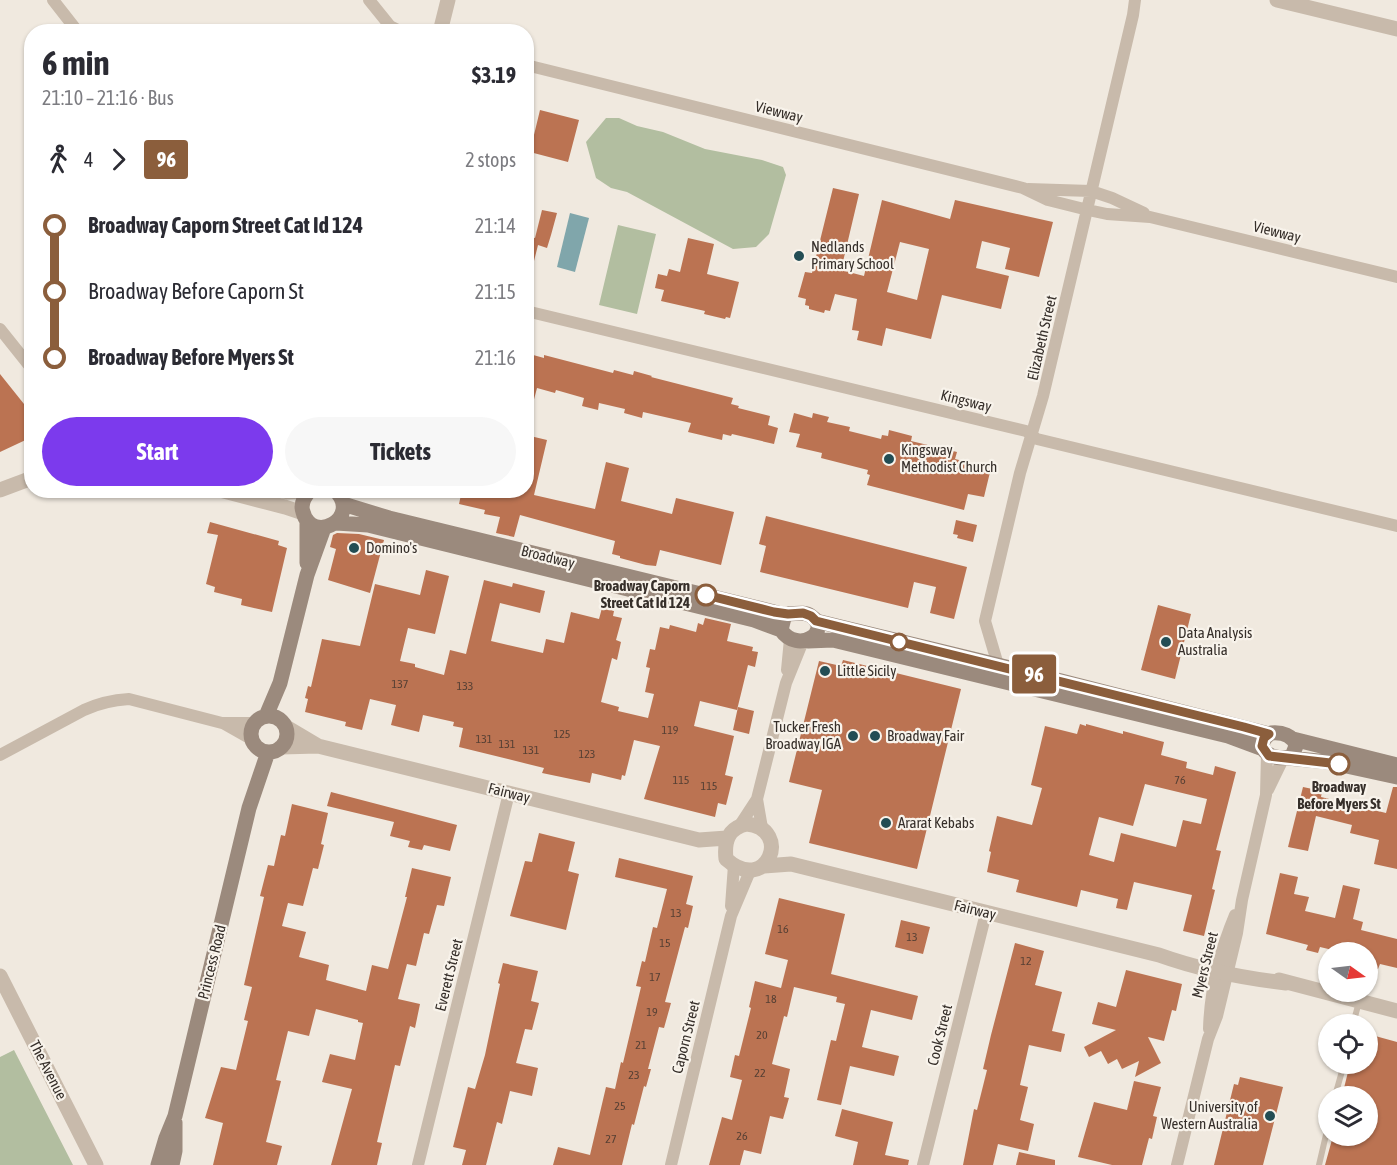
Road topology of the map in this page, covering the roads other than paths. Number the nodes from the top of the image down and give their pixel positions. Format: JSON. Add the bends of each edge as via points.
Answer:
{"nodes":[{"id":1,"x":53,"y":0,"type":"edge"},
{"id":2,"x":369,"y":0,"type":"edge"},
{"id":3,"x":448,"y":0,"type":"edge"},
{"id":4,"x":1135,"y":0,"type":"edge"},
{"id":5,"x":1142,"y":0,"type":"edge"},
{"id":6,"x":1277,"y":0,"type":"edge"},
{"id":7,"x":1133,"y":15,"type":"junction"},
{"id":8,"x":72,"y":24,"type":"edge"},
{"id":9,"x":388,"y":24,"type":"edge"},
{"id":10,"x":442,"y":24,"type":"edge"},
{"id":11,"x":1397,"y":29,"type":"edge"},
{"id":12,"x":534,"y":67,"type":"edge"},
{"id":13,"x":1023,"y":188,"type":"junction"},
{"id":14,"x":1091,"y":191,"type":"junction"},
{"id":15,"x":1088,"y":210,"type":"junction"},
{"id":16,"x":1150,"y":217,"type":"junction"},
{"id":17,"x":1397,"y":277,"type":"edge"},
{"id":18,"x":534,"y":313,"type":"edge"},
{"id":19,"x":0,"y":329,"type":"edge"},
{"id":20,"x":24,"y":359,"type":"edge"},
{"id":21,"x":1032,"y":435,"type":"junction"},
{"id":22,"x":24,"y":471,"type":"edge"},
{"id":23,"x":0,"y":479,"type":"edge"},
{"id":24,"x":24,"y":481,"type":"edge"},
{"id":25,"x":0,"y":490,"type":"edge"},
{"id":26,"x":251,"y":498,"type":"edge"},
{"id":27,"x":305,"y":498,"type":"edge"},
{"id":28,"x":339,"y":498,"type":"edge"},
{"id":29,"x":341,"y":498,"type":"edge"},
{"id":30,"x":305,"y":517,"type":"junction"},
{"id":31,"x":330,"y":525,"type":"junction"},
{"id":32,"x":1397,"y":526,"type":"edge"},
{"id":33,"x":307,"y":575,"type":"junction"},
{"id":34,"x":788,"y":614,"type":"junction"},
{"id":35,"x":816,"y":621,"type":"junction"},
{"id":36,"x":795,"y":638,"type":"junction"},
{"id":37,"x":998,"y":665,"type":"junction"},
{"id":38,"x":271,"y":721,"type":"junction"},
{"id":39,"x":222,"y":723,"type":"junction"},
{"id":40,"x":1293,"y":739,"type":"junction"},
{"id":41,"x":318,"y":746,"type":"junction"},
{"id":42,"x":1266,"y":746,"type":"junction"},
{"id":43,"x":265,"y":747,"type":"junction"},
{"id":44,"x":0,"y":755,"type":"edge"},
{"id":45,"x":1286,"y":758,"type":"junction"},
{"id":46,"x":1397,"y":765,"type":"edge"},
{"id":47,"x":1397,"y":777,"type":"edge"},
{"id":48,"x":509,"y":793,"type":"junction"},
{"id":49,"x":1266,"y":795,"type":"junction"},
{"id":50,"x":757,"y":799,"type":"junction"},
{"id":51,"x":740,"y":825,"type":"junction"},
{"id":52,"x":762,"y":828,"type":"junction"},
{"id":53,"x":727,"y":838,"type":"junction"},
{"id":54,"x":699,"y":840,"type":"junction"},
{"id":55,"x":772,"y":846,"type":"junction"},
{"id":56,"x":730,"y":862,"type":"junction"},
{"id":57,"x":791,"y":864,"type":"junction"},
{"id":58,"x":757,"y":868,"type":"junction"},
{"id":59,"x":986,"y":912,"type":"junction"},
{"id":60,"x":731,"y":916,"type":"junction"},
{"id":61,"x":1223,"y":969,"type":"junction"},
{"id":62,"x":0,"y":976,"type":"edge"},
{"id":63,"x":1318,"y":991,"type":"edge"},
{"id":64,"x":1363,"y":1002,"type":"edge"},
{"id":65,"x":1397,"y":1011,"type":"edge"},
{"id":66,"x":175,"y":1116,"type":"junction"},
{"id":67,"x":1323,"y":1146,"type":"edge"},
{"id":68,"x":96,"y":1165,"type":"edge"},
{"id":69,"x":158,"y":1165,"type":"edge"},
{"id":70,"x":172,"y":1165,"type":"edge"},
{"id":71,"x":418,"y":1165,"type":"edge"},
{"id":72,"x":671,"y":1165,"type":"edge"},
{"id":73,"x":923,"y":1165,"type":"edge"},
{"id":74,"x":1177,"y":1165,"type":"edge"},
{"id":75,"x":1318,"y":1165,"type":"edge"}],
"edges":[{"from":1,"to":8,"type":"street"},
{"from":2,"to":9,"type":"street"},
{"from":3,"to":10,"type":"street"},
{"from":4,"to":7,"type":"street","name":"Elizabeth Street"},
{"from":5,"to":7,"type":"street","name":"Elizabeth Street"},
{"from":6,"to":11,"type":"street"},
{"from":7,"to":14,"type":"street","name":"Elizabeth Street"},
{"from":12,"to":13,"type":"street","name":"Viewway"},
{"from":13,"to":14,"type":"street","name":"Viewway"},
{"from":13,"to":15,"type":"street","name":"Viewway","via":[[1048,200]]},
{"from":14,"to":15,"type":"street","name":"Elizabeth Street"},
{"from":14,"to":16,"type":"street","name":"Viewway"},
{"from":15,"to":16,"type":"street","name":"Viewway"},
{"from":15,"to":21,"type":"street","name":"Elizabeth Street"},
{"from":16,"to":17,"type":"street","name":"Viewway"},
{"from":18,"to":21,"type":"street","name":"Kingsway"},
{"from":19,"to":20,"type":"street"},
{"from":21,"to":32,"type":"street","name":"Kingsway"},
{"from":21,"to":37,"type":"street","name":"Elizabeth Street","via":[[985,621]]},
{"from":22,"to":23,"type":"street"},
{"from":24,"to":25,"type":"street"},
{"from":26,"to":30,"type":"street"},
{"from":27,"to":30,"type":"main road"},
{"from":28,"to":31,"type":"main road","via":[[343,512]]},
{"from":29,"to":34,"type":"main road","name":"Broadway","via":[[389,518]]},
{"from":30,"to":31,"type":"main road","via":[[317,527]]},
{"from":30,"to":33,"type":"main road"},
{"from":31,"to":33,"type":"main road"},
{"from":31,"to":36,"type":"main road","name":"Broadway","via":[[368,525],[754,620]]},
{"from":33,"to":38,"type":"main road"},
{"from":34,"to":35,"type":"main road","name":"Broadway","via":[[803,613]]},
{"from":34,"to":36,"type":"main road","via":[[784,618]]},
{"from":35,"to":36,"type":"main road","via":[[813,639]]},
{"from":35,"to":37,"type":"main road"},
{"from":36,"to":42,"type":"main road","name":"Broadway","via":[[833,640]]},
{"from":36,"to":50,"type":"street"},
{"from":37,"to":42,"type":"main road"},
{"from":38,"to":39,"type":"street"},
{"from":38,"to":41,"type":"street","name":"Fairway"},
{"from":38,"to":43,"type":"main road","via":[[251,734]]},
{"from":38,"to":43,"type":"main road","via":[[287,738]]},
{"from":39,"to":43,"type":"street"},
{"from":39,"to":44,"type":"street","via":[[129,699],[117,700],[94,705]]},
{"from":40,"to":42,"type":"main road","via":[[1276,733]]},
{"from":40,"to":45,"type":"main road","via":[[1295,751]]},
{"from":40,"to":46,"type":"main road"},
{"from":41,"to":43,"type":"street","name":"Fairway"},
{"from":41,"to":48,"type":"street","name":"Fairway"},
{"from":42,"to":45,"type":"main road"},
{"from":42,"to":49,"type":"street","name":"Myers Street"},
{"from":43,"to":66,"type":"main road","name":"Princess Road"},
{"from":45,"to":47,"type":"main road","via":[[1328,762]]},
{"from":45,"to":49,"type":"street","name":"Myers Street"},
{"from":48,"to":54,"type":"street","name":"Fairway"},
{"from":48,"to":71,"type":"street","name":"Everett Street"},
{"from":49,"to":61,"type":"street","name":"Myers Street"},
{"from":50,"to":51,"type":"street"},
{"from":50,"to":52,"type":"street"},
{"from":51,"to":52,"type":"street"},
{"from":51,"to":53,"type":"street"},
{"from":52,"to":55,"type":"street"},
{"from":53,"to":54,"type":"street","name":"Fairway"},
{"from":53,"to":56,"type":"street"},
{"from":54,"to":56,"type":"street","name":"Fairway"},
{"from":55,"to":57,"type":"street","name":"Fairway"},
{"from":55,"to":58,"type":"street","via":[[771,853]]},
{"from":56,"to":58,"type":"street","via":[[743,870]]},
{"from":56,"to":60,"type":"street","name":"Caporn Street"},
{"from":57,"to":58,"type":"street","name":"Fairway"},
{"from":57,"to":59,"type":"street","name":"Fairway"},
{"from":58,"to":60,"type":"street","name":"Caporn Street"},
{"from":59,"to":61,"type":"street","name":"Fairway","via":[[1188,966]]},
{"from":59,"to":73,"type":"street","name":"Cook Street"},
{"from":60,"to":72,"type":"street","name":"Caporn Street"},
{"from":61,"to":63,"type":"street","name":"Fairway"},
{"from":61,"to":74,"type":"street","name":"Myers Street","via":[[1217,1016]]},
{"from":62,"to":68,"type":"street","name":"The Avenue"},
{"from":64,"to":65,"type":"street","name":"Fairway"},
{"from":66,"to":69,"type":"main road","name":"Princess Road"},
{"from":66,"to":70,"type":"main road","name":"Princess Road"},
{"from":67,"to":75,"type":"lane"}]}
